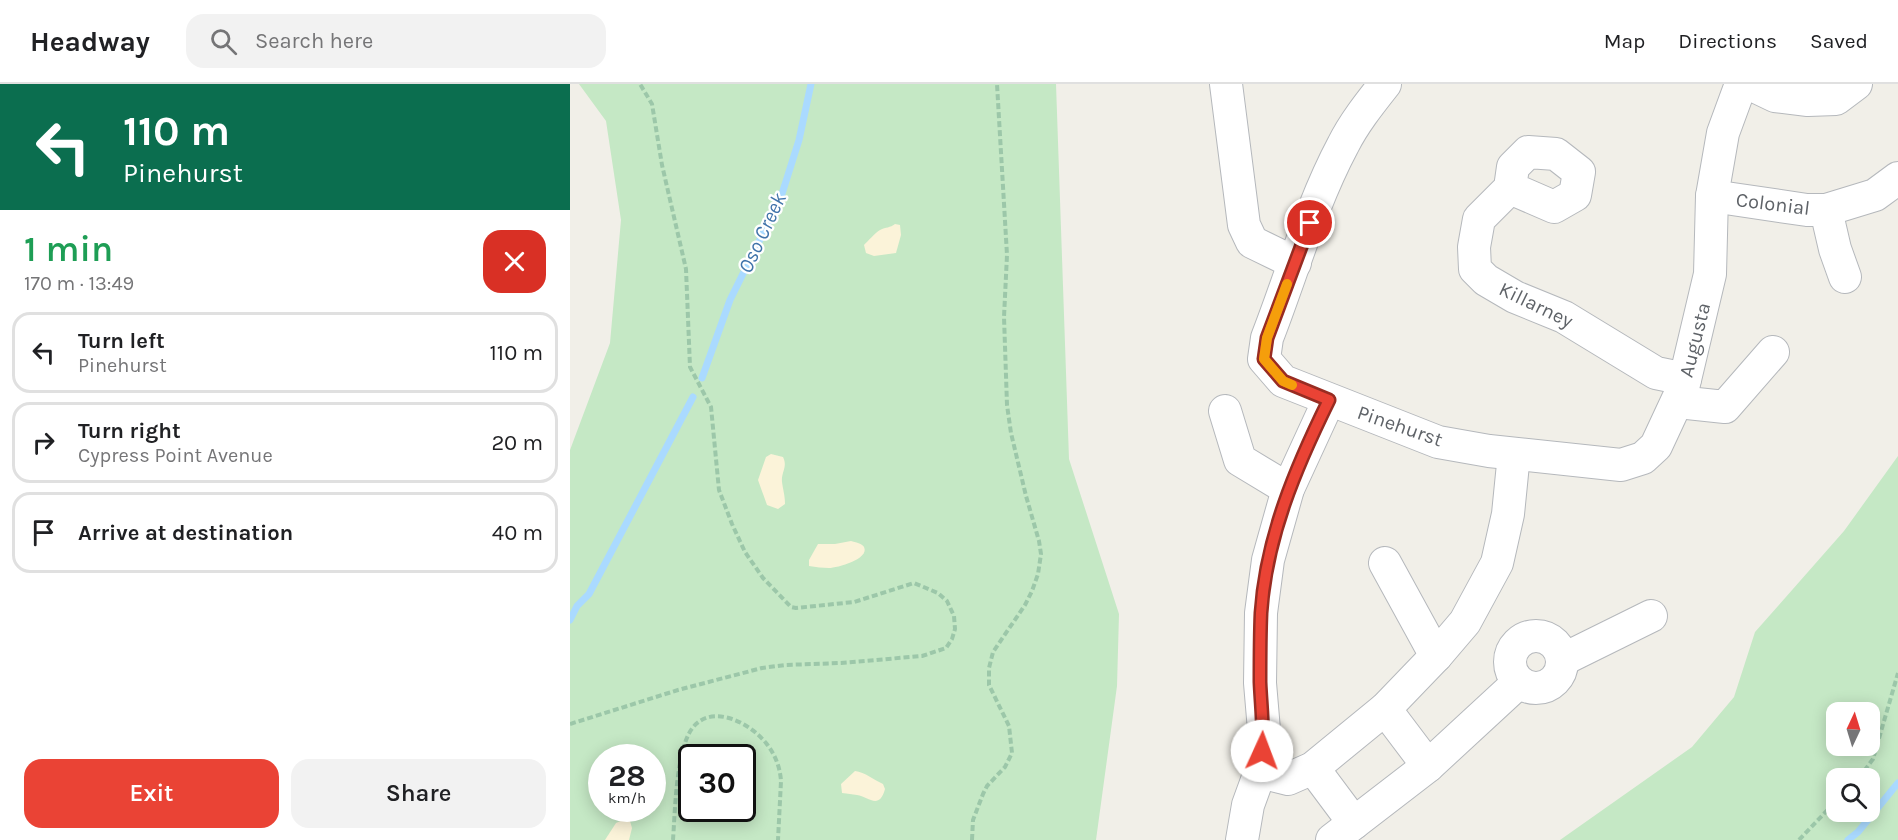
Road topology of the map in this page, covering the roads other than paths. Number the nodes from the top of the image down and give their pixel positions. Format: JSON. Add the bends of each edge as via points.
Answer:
{"nodes":[{"id":1,"x":1226,"y":84,"type":"edge"},
{"id":2,"x":1385,"y":84,"type":"edge"},
{"id":3,"x":1741,"y":84,"type":"edge"},
{"id":4,"x":1750,"y":84,"type":"edge"},
{"id":5,"x":1856,"y":84,"type":"edge"},
{"id":6,"x":1898,"y":178,"type":"edge"},
{"id":7,"x":1510,"y":188,"type":"dead end"},
{"id":8,"x":1712,"y":196,"type":"junction"},
{"id":9,"x":1826,"y":210,"type":"junction"},
{"id":10,"x":1296,"y":263,"type":"junction"},
{"id":11,"x":1845,"y":277,"type":"dead end"},
{"id":12,"x":1773,"y":352,"type":"dead end"},
{"id":13,"x":1681,"y":390,"type":"junction"},
{"id":14,"x":1329,"y":400,"type":"junction"},
{"id":15,"x":1224,"y":411,"type":"dead end"},
{"id":16,"x":1514,"y":454,"type":"junction"},
{"id":17,"x":1288,"y":489,"type":"junction"},
{"id":18,"x":1385,"y":563,"type":"dead end"},
{"id":19,"x":1651,"y":616,"type":"dead end"},
{"id":20,"x":1436,"y":656,"type":"junction"},
{"id":21,"x":1562,"y":660,"type":"junction"},
{"id":22,"x":1519,"y":682,"type":"junction"},
{"id":23,"x":1385,"y":710,"type":"junction"},
{"id":24,"x":1428,"y":766,"type":"junction"},
{"id":25,"x":1313,"y":768,"type":"junction"},
{"id":26,"x":1260,"y":772,"type":"junction"},
{"id":27,"x":1343,"y":832,"type":"edge"},
{"id":28,"x":1242,"y":840,"type":"edge"}],
"edges":[{"from":1,"to":10,"type":"street","via":[[1244,225],[1252,242]]},
{"from":2,"to":10,"type":"street","via":[[1343,144]]},
{"from":3,"to":8,"type":"street","name":"Augusta","via":[[1723,133]]},
{"from":4,"to":5,"type":"street","via":[[1775,96],[1808,100],[1836,99]]},
{"from":6,"to":9,"type":"street","name":"Colonial","via":[[1875,195]]},
{"from":7,"to":13,"type":"street","name":"Killarney","via":[[1479,219],[1475,269],[1496,286],[1564,317]]},
{"from":8,"to":9,"type":"street","name":"Colonial"},
{"from":8,"to":13,"type":"street","name":"Augusta","via":[[1710,274]]},
{"from":9,"to":11,"type":"street"},
{"from":10,"to":14,"type":"street","name":"Pinehurst","via":[[1267,338],[1264,359],[1283,381]]},
{"from":12,"to":13,"type":"street","via":[[1725,407]]},
{"from":13,"to":16,"type":"street","name":"Augusta","via":[[1656,446],[1643,458],[1621,465]]},
{"from":14,"to":16,"type":"street","name":"Pinehurst","via":[[1438,442]]},
{"from":14,"to":17,"type":"street"},
{"from":15,"to":17,"type":"street","via":[[1240,460]]},
{"from":16,"to":20,"type":"street","via":[[1509,514],[1497,563],[1465,622]]},
{"from":17,"to":26,"type":"street","via":[[1268,560],[1261,613],[1264,730]]},
{"from":18,"to":20,"type":"street"},
{"from":19,"to":21,"type":"street"},
{"from":20,"to":23,"type":"street"},
{"from":21,"to":22,"type":"street","via":[[1560,673],[1546,686],[1526,687]]},
{"from":21,"to":22,"type":"street","via":[[1560,652],[1546,638],[1526,639],[1510,657],[1512,674]]},
{"from":22,"to":24,"type":"street"},
{"from":23,"to":24,"type":"street"},
{"from":23,"to":25,"type":"street"},
{"from":24,"to":27,"type":"street"},
{"from":25,"to":26,"type":"street","via":[[1288,779]]},
{"from":25,"to":27,"type":"street"},
{"from":26,"to":28,"type":"street","via":[[1248,805]]}]}
